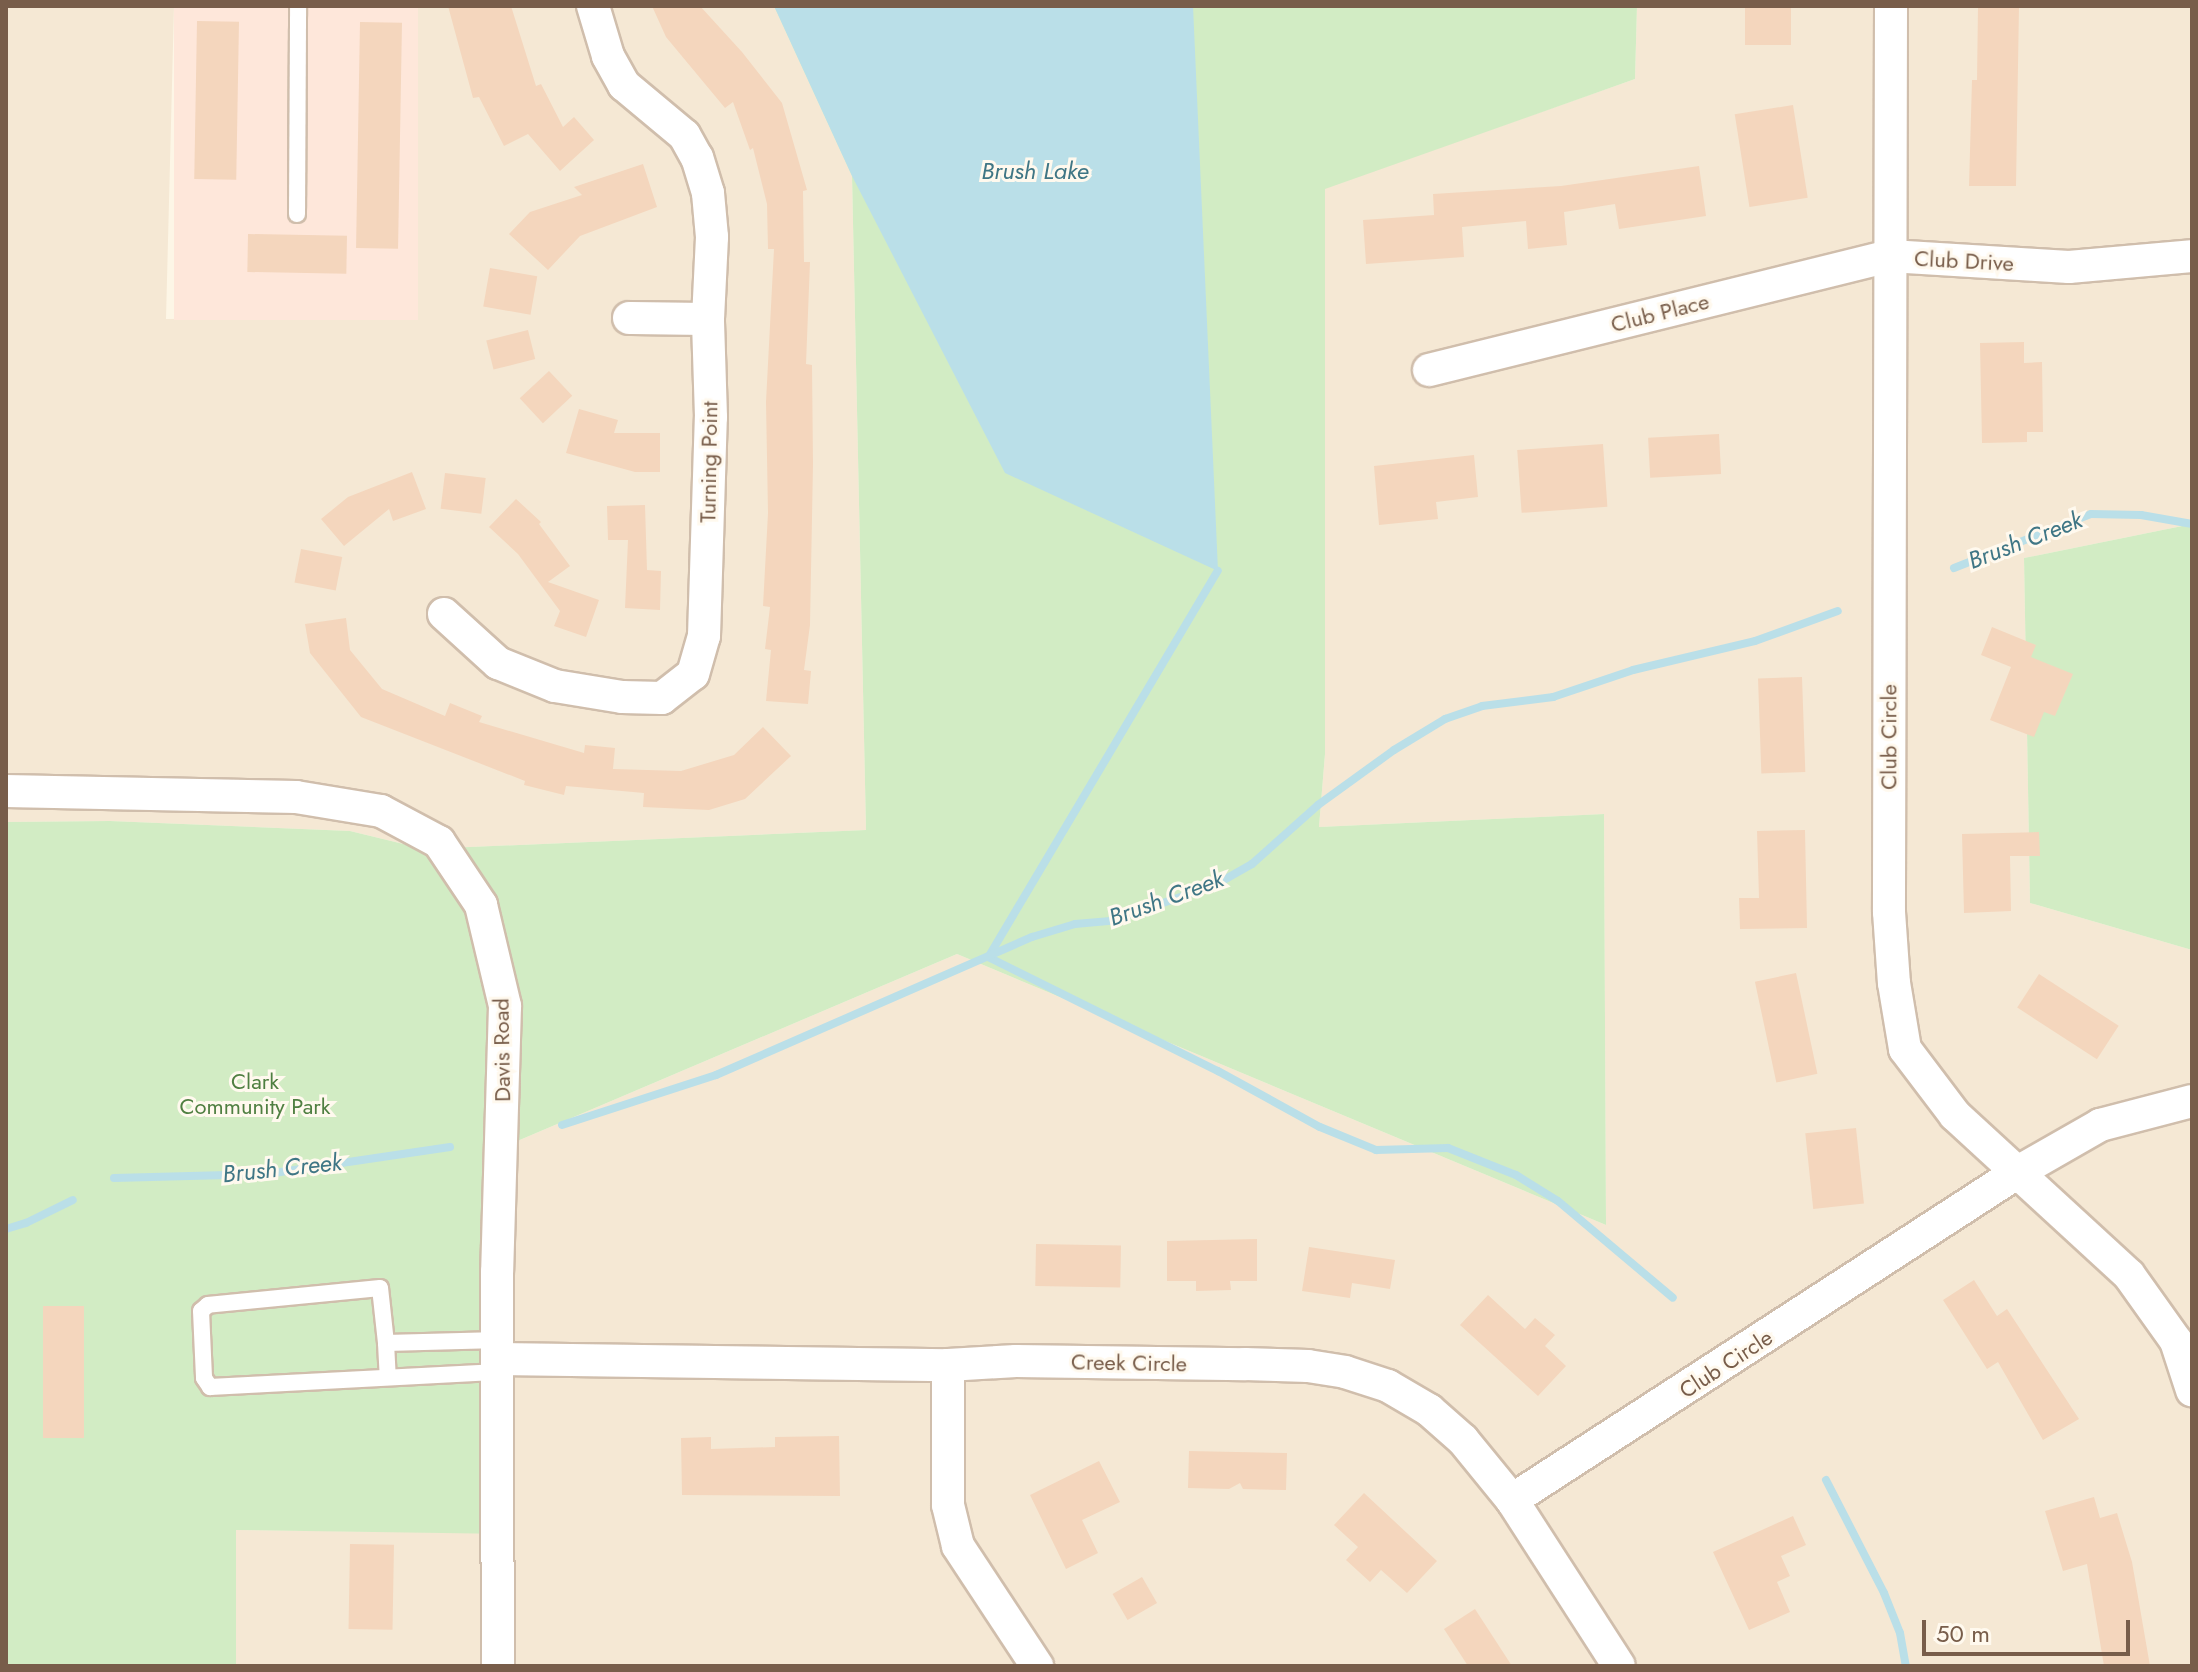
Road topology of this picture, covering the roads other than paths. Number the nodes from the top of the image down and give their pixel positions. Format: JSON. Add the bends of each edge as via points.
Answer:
{"nodes":[{"id":1,"x":298,"y":6,"type":"edge"},
{"id":2,"x":593,"y":6,"type":"edge"},
{"id":3,"x":1891,"y":6,"type":"edge"},
{"id":4,"x":297,"y":214,"type":"dead end"},
{"id":5,"x":1890,"y":256,"type":"junction"},
{"id":6,"x":2192,"y":256,"type":"edge"},
{"id":7,"x":629,"y":318,"type":"dead end"},
{"id":8,"x":708,"y":319,"type":"junction"},
{"id":9,"x":1429,"y":370,"type":"dead end"},
{"id":10,"x":444,"y":614,"type":"dead end"},
{"id":11,"x":6,"y":791,"type":"edge"},
{"id":12,"x":2192,"y":1101,"type":"edge"},
{"id":13,"x":2018,"y":1172,"type":"junction"},
{"id":14,"x":386,"y":1343,"type":"junction"},
{"id":15,"x":499,"y":1357,"type":"junction"},
{"id":16,"x":948,"y":1365,"type":"junction"},
{"id":17,"x":388,"y":1377,"type":"junction"},
{"id":18,"x":2192,"y":1390,"type":"edge"},
{"id":19,"x":1512,"y":1500,"type":"junction"},
{"id":20,"x":498,"y":1666,"type":"edge"},
{"id":21,"x":1037,"y":1666,"type":"edge"},
{"id":22,"x":1619,"y":1666,"type":"edge"}],
"edges":[{"from":1,"to":4,"type":"lane"},
{"from":2,"to":8,"type":"street","name":"Turning Point","via":[[608,56],[624,85],[684,135],[697,158],[708,193],[712,237]]},
{"from":3,"to":5,"type":"street","name":"Club Drive"},
{"from":5,"to":6,"type":"street","name":"Club Drive","via":[[2069,267]]},
{"from":5,"to":9,"type":"street","name":"Club Place"},
{"from":5,"to":13,"type":"street","name":"Club Circle","via":[[1889,912],[1894,983],[1905,1049],[1955,1115]]},
{"from":7,"to":8,"type":"street"},
{"from":8,"to":10,"type":"street","name":"Turning Point","via":[[711,417],[704,636],[693,674],[662,698],[555,686],[498,663]]},
{"from":11,"to":15,"type":"street","name":"Davis Road","via":[[296,797],[381,811],[439,842],[481,905],[505,1006]]},
{"from":12,"to":13,"type":"street","name":"Club Circle","via":[[2100,1125]]},
{"from":13,"to":18,"type":"street","name":"Club Circle","via":[[2129,1275],[2176,1341]]},
{"from":13,"to":19,"type":"street","name":"Club Circle"},
{"from":14,"to":15,"type":"lane"},
{"from":14,"to":17,"type":"lane"},
{"from":14,"to":17,"type":"lane","via":[[380,1288],[208,1305],[201,1311],[204,1378],[210,1387]]},
{"from":15,"to":16,"type":"street","name":"Creek Circle"},
{"from":15,"to":17,"type":"lane"},
{"from":15,"to":20,"type":"street","name":"Davis Road"},
{"from":16,"to":19,"type":"street","name":"Creek Circle","via":[[1245,1364],[1345,1372],[1388,1386],[1429,1410],[1463,1440]]},
{"from":16,"to":21,"type":"street","via":[[948,1505],[958,1546]]},
{"from":19,"to":22,"type":"street","name":"Creek Circle"}]}
